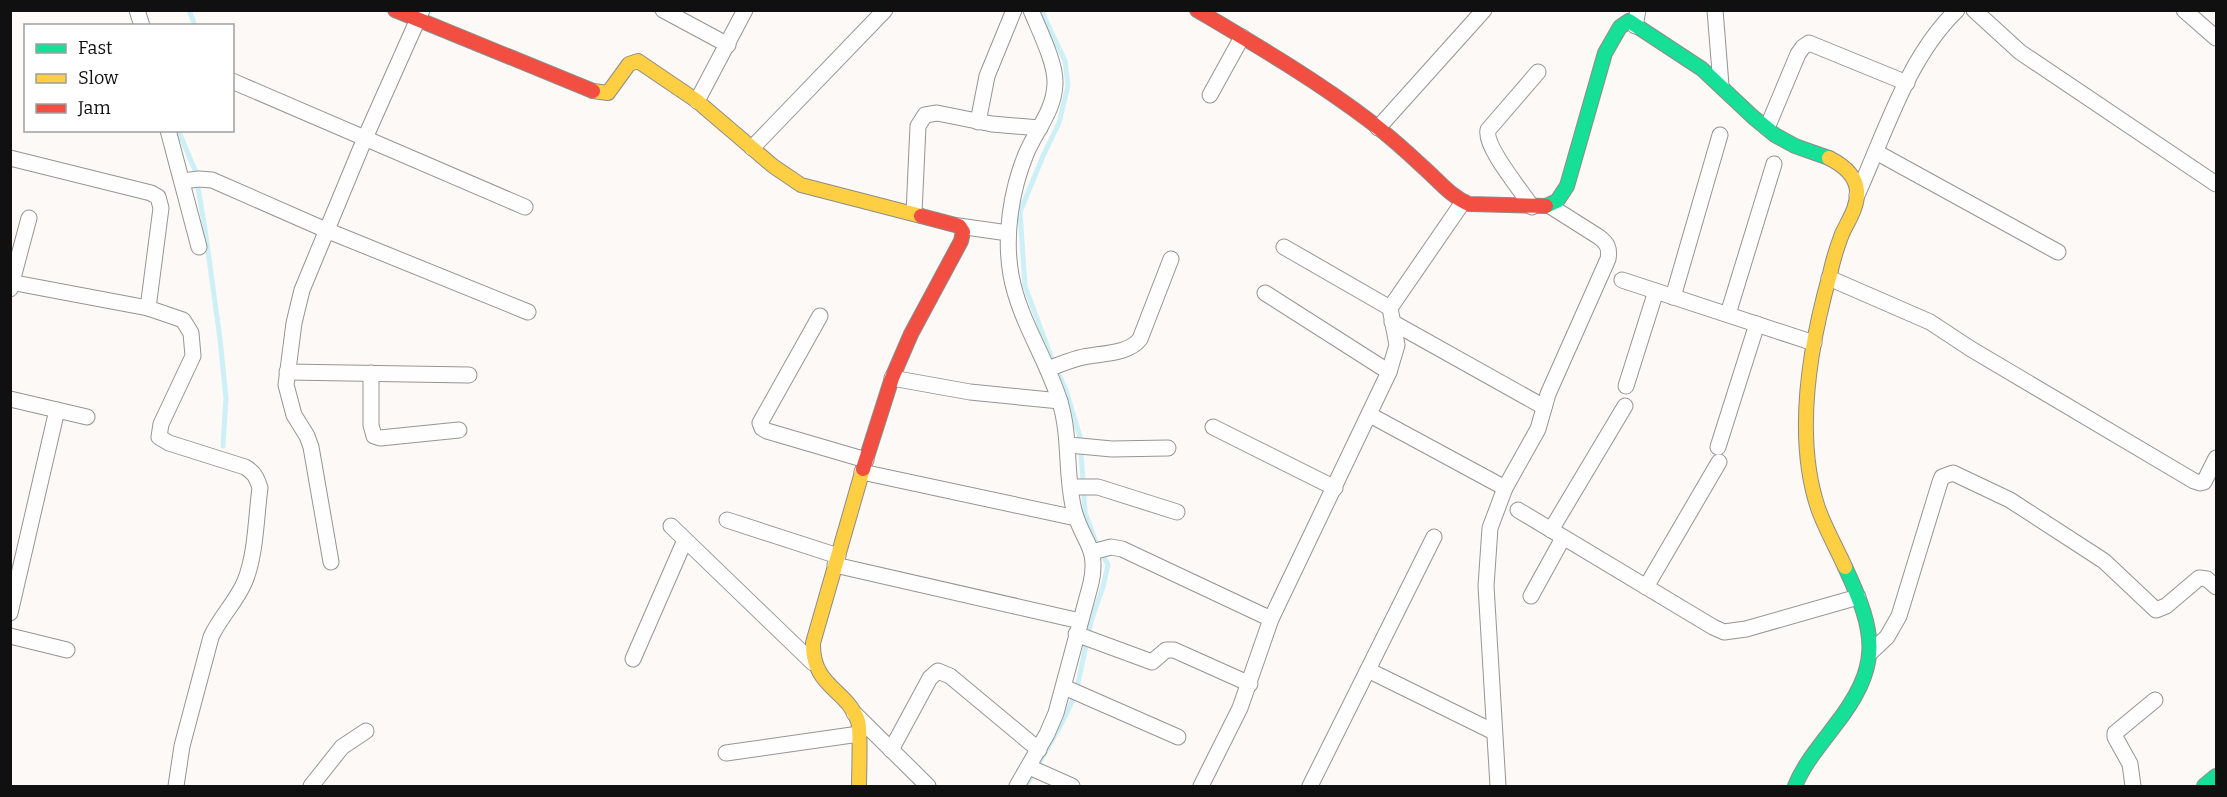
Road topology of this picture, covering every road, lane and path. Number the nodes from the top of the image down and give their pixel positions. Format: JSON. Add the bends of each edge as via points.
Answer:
{"nodes":[{"id":1,"x":395,"y":10,"type":"edge"},
{"id":2,"x":663,"y":10,"type":"edge"},
{"id":3,"x":745,"y":10,"type":"edge"},
{"id":4,"x":1014,"y":10,"type":"edge"},
{"id":5,"x":1031,"y":10,"type":"edge"},
{"id":6,"x":1197,"y":10,"type":"edge"},
{"id":7,"x":1484,"y":10,"type":"edge"},
{"id":8,"x":1714,"y":10,"type":"edge"},
{"id":9,"x":1956,"y":10,"type":"edge"},
{"id":10,"x":1974,"y":10,"type":"edge"},
{"id":11,"x":2184,"y":10,"type":"edge"},
{"id":12,"x":879,"y":13,"type":"edge"},
{"id":13,"x":420,"y":15,"type":"edge"},
{"id":14,"x":1630,"y":17,"type":"edge"},
{"id":15,"x":1242,"y":37,"type":"junction"},
{"id":16,"x":2217,"y":38,"type":"edge"},
{"id":17,"x":728,"y":45,"type":"junction"},
{"id":18,"x":1538,"y":72,"type":"dead end"},
{"id":19,"x":234,"y":82,"type":"edge"},
{"id":20,"x":1907,"y":82,"type":"junction"},
{"id":21,"x":1721,"y":85,"type":"junction"},
{"id":22,"x":1210,"y":95,"type":"dead end"},
{"id":23,"x":697,"y":101,"type":"junction"},
{"id":24,"x":978,"y":122,"type":"junction"},
{"id":25,"x":1040,"y":128,"type":"junction"},
{"id":26,"x":1378,"y":128,"type":"junction"},
{"id":27,"x":1767,"y":128,"type":"junction"},
{"id":28,"x":169,"y":132,"type":"edge"},
{"id":29,"x":1720,"y":135,"type":"dead end"},
{"id":30,"x":365,"y":138,"type":"junction"},
{"id":31,"x":752,"y":148,"type":"junction"},
{"id":32,"x":1876,"y":152,"type":"junction"},
{"id":33,"x":10,"y":158,"type":"edge"},
{"id":34,"x":1774,"y":164,"type":"dead end"},
{"id":35,"x":190,"y":180,"type":"junction"},
{"id":36,"x":2217,"y":184,"type":"edge"},
{"id":37,"x":1857,"y":195,"type":"junction"},
{"id":38,"x":1463,"y":202,"type":"junction"},
{"id":39,"x":1550,"y":206,"type":"junction"},
{"id":40,"x":525,"y":207,"type":"dead end"},
{"id":41,"x":1532,"y":207,"type":"junction"},
{"id":42,"x":914,"y":213,"type":"junction"},
{"id":43,"x":29,"y":218,"type":"dead end"},
{"id":44,"x":959,"y":226,"type":"junction"},
{"id":45,"x":326,"y":230,"type":"junction"},
{"id":46,"x":1008,"y":233,"type":"junction"},
{"id":47,"x":199,"y":247,"type":"dead end"},
{"id":48,"x":1284,"y":247,"type":"dead end"},
{"id":49,"x":2058,"y":252,"type":"dead end"},
{"id":50,"x":1171,"y":260,"type":"dead end"},
{"id":51,"x":1830,"y":278,"type":"junction"},
{"id":52,"x":1622,"y":280,"type":"dead end"},
{"id":53,"x":11,"y":284,"type":"edge"},
{"id":54,"x":1656,"y":291,"type":"junction"},
{"id":55,"x":1265,"y":293,"type":"dead end"},
{"id":56,"x":1673,"y":297,"type":"junction"},
{"id":57,"x":148,"y":308,"type":"junction"},
{"id":58,"x":528,"y":312,"type":"dead end"},
{"id":59,"x":1391,"y":315,"type":"junction"},
{"id":60,"x":1728,"y":315,"type":"junction"},
{"id":61,"x":820,"y":316,"type":"dead end"},
{"id":62,"x":1757,"y":324,"type":"junction"},
{"id":63,"x":1814,"y":343,"type":"junction"},
{"id":64,"x":1055,"y":366,"type":"junction"},
{"id":65,"x":286,"y":372,"type":"junction"},
{"id":66,"x":1389,"y":372,"type":"junction"},
{"id":67,"x":371,"y":374,"type":"junction"},
{"id":68,"x":469,"y":375,"type":"dead end"},
{"id":69,"x":892,"y":378,"type":"junction"},
{"id":70,"x":1626,"y":386,"type":"dead end"},
{"id":71,"x":10,"y":399,"type":"edge"},
{"id":72,"x":1060,"y":401,"type":"junction"},
{"id":73,"x":1625,"y":406,"type":"dead end"},
{"id":74,"x":1544,"y":407,"type":"junction"},
{"id":75,"x":57,"y":410,"type":"junction"},
{"id":76,"x":1370,"y":415,"type":"junction"},
{"id":77,"x":87,"y":417,"type":"dead end"},
{"id":78,"x":1213,"y":427,"type":"dead end"},
{"id":79,"x":459,"y":430,"type":"dead end"},
{"id":80,"x":1078,"y":447,"type":"junction"},
{"id":81,"x":1168,"y":448,"type":"dead end"},
{"id":82,"x":2217,"y":458,"type":"edge"},
{"id":83,"x":864,"y":466,"type":"junction"},
{"id":84,"x":1080,"y":486,"type":"junction"},
{"id":85,"x":1335,"y":488,"type":"junction"},
{"id":86,"x":1505,"y":488,"type":"junction"},
{"id":87,"x":1518,"y":510,"type":"dead end"},
{"id":88,"x":1177,"y":512,"type":"dead end"},
{"id":89,"x":1076,"y":518,"type":"junction"},
{"id":90,"x":727,"y":520,"type":"dead end"},
{"id":91,"x":671,"y":526,"type":"dead end"},
{"id":92,"x":1557,"y":534,"type":"junction"},
{"id":93,"x":1434,"y":537,"type":"dead end"},
{"id":94,"x":685,"y":540,"type":"junction"},
{"id":95,"x":1098,"y":550,"type":"junction"},
{"id":96,"x":837,"y":561,"type":"junction"},
{"id":97,"x":331,"y":562,"type":"dead end"},
{"id":98,"x":1646,"y":587,"type":"junction"},
{"id":99,"x":2217,"y":587,"type":"edge"},
{"id":100,"x":1531,"y":596,"type":"dead end"},
{"id":101,"x":1858,"y":597,"type":"junction"},
{"id":102,"x":10,"y":613,"type":"edge"},
{"id":103,"x":1271,"y":619,"type":"junction"},
{"id":104,"x":1082,"y":633,"type":"junction"},
{"id":105,"x":10,"y":636,"type":"edge"},
{"id":106,"x":67,"y":650,"type":"dead end"},
{"id":107,"x":1871,"y":652,"type":"junction"},
{"id":108,"x":633,"y":659,"type":"dead end"},
{"id":109,"x":813,"y":663,"type":"junction"},
{"id":110,"x":1368,"y":669,"type":"junction"},
{"id":111,"x":1250,"y":684,"type":"junction"},
{"id":112,"x":1071,"y":691,"type":"junction"},
{"id":113,"x":2154,"y":700,"type":"dead end"},
{"id":114,"x":854,"y":713,"type":"junction"},
{"id":115,"x":366,"y":731,"type":"dead end"},
{"id":116,"x":1494,"y":732,"type":"junction"},
{"id":117,"x":859,"y":734,"type":"junction"},
{"id":118,"x":1178,"y":737,"type":"dead end"},
{"id":119,"x":891,"y":750,"type":"junction"},
{"id":120,"x":1039,"y":750,"type":"junction"},
{"id":121,"x":726,"y":753,"type":"dead end"},
{"id":122,"x":1034,"y":770,"type":"junction"},
{"id":123,"x":2217,"y":776,"type":"edge"},
{"id":124,"x":176,"y":786,"type":"edge"},
{"id":125,"x":311,"y":786,"type":"edge"},
{"id":126,"x":859,"y":786,"type":"edge"},
{"id":127,"x":928,"y":786,"type":"edge"},
{"id":128,"x":1017,"y":786,"type":"edge"},
{"id":129,"x":1072,"y":786,"type":"edge"},
{"id":130,"x":1201,"y":786,"type":"edge"},
{"id":131,"x":1310,"y":786,"type":"edge"},
{"id":132,"x":1498,"y":786,"type":"edge"},
{"id":133,"x":1796,"y":786,"type":"edge"},
{"id":134,"x":2133,"y":786,"type":"edge"},
{"id":135,"x":2204,"y":786,"type":"edge"}],
"edges":[{"from":1,"to":13,"type":"street"},
{"from":2,"to":17,"type":"street"},
{"from":3,"to":17,"type":"street"},
{"from":4,"to":24,"type":"street","via":[[987,76]]},
{"from":5,"to":25,"type":"street","via":[[1055,81],[1050,108]]},
{"from":6,"to":15,"type":"street"},
{"from":7,"to":26,"type":"street"},
{"from":8,"to":21,"type":"street"},
{"from":9,"to":20,"type":"street","via":[[1930,40]]},
{"from":10,"to":36,"type":"street","via":[[2020,52]]},
{"from":11,"to":16,"type":"street"},
{"from":12,"to":31,"type":"street"},
{"from":13,"to":23,"type":"street","via":[[598,93],[608,93],[629,64],[638,61]]},
{"from":13,"to":30,"type":"street"},
{"from":14,"to":21,"type":"street"},
{"from":14,"to":39,"type":"street","via":[[1605,53],[1567,186]]},
{"from":15,"to":22,"type":"street"},
{"from":15,"to":26,"type":"street","via":[[1323,87]]},
{"from":17,"to":23,"type":"street"},
{"from":18,"to":41,"type":"street","via":[[1486,136]]},
{"from":19,"to":30,"type":"street"},
{"from":20,"to":27,"type":"street","via":[[1809,43],[1798,54]]},
{"from":20,"to":32,"type":"street"},
{"from":21,"to":27,"type":"street"},
{"from":23,"to":31,"type":"street"},
{"from":24,"to":25,"type":"street"},
{"from":24,"to":42,"type":"street","via":[[937,113],[920,120]]},
{"from":25,"to":46,"type":"street","via":[[1026,153],[1016,184]]},
{"from":26,"to":38,"type":"street"},
{"from":27,"to":37,"type":"street","via":[[1797,147],[1837,163],[1851,174]]},
{"from":28,"to":35,"type":"street"},
{"from":29,"to":56,"type":"street"},
{"from":30,"to":40,"type":"street"},
{"from":30,"to":45,"type":"street"},
{"from":31,"to":42,"type":"street","via":[[801,185]]},
{"from":32,"to":37,"type":"street"},
{"from":32,"to":49,"type":"street"},
{"from":33,"to":57,"type":"street","via":[[159,197],[161,208]]},
{"from":34,"to":60,"type":"street"},
{"from":35,"to":45,"type":"street","via":[[212,180]]},
{"from":35,"to":47,"type":"street"},
{"from":37,"to":51,"type":"street"},
{"from":38,"to":41,"type":"street"},
{"from":38,"to":59,"type":"street"},
{"from":39,"to":41,"type":"street"},
{"from":39,"to":74,"type":"street","via":[[1599,237],[1609,249]]},
{"from":42,"to":44,"type":"street"},
{"from":43,"to":53,"type":"street"},
{"from":44,"to":46,"type":"street"},
{"from":44,"to":69,"type":"street","via":[[963,232],[961,241]]},
{"from":45,"to":58,"type":"street"},
{"from":45,"to":65,"type":"street","via":[[302,290]]},
{"from":46,"to":64,"type":"street","via":[[1016,292]]},
{"from":48,"to":59,"type":"street"},
{"from":50,"to":64,"type":"street","via":[[1136,344]]},
{"from":51,"to":63,"type":"street"},
{"from":51,"to":82,"type":"street","via":[[1940,328],[2194,481],[2204,482]]},
{"from":52,"to":54,"type":"street"},
{"from":53,"to":57,"type":"street"},
{"from":54,"to":56,"type":"street"},
{"from":54,"to":70,"type":"street"},
{"from":55,"to":66,"type":"street"},
{"from":56,"to":60,"type":"street"},
{"from":57,"to":124,"type":"street","via":[[183,320],[193,347],[190,364],[161,424],[159,437],[253,472],[260,488],[245,582],[211,637],[182,746]]},
{"from":59,"to":66,"type":"street","via":[[1397,345]]},
{"from":59,"to":74,"type":"street"},
{"from":60,"to":62,"type":"street"},
{"from":61,"to":83,"type":"street","via":[[760,423],[767,431]]},
{"from":62,"to":63,"type":"street"},
{"from":62,"to":98,"type":"street","via":[[1718,454]]},
{"from":63,"to":101,"type":"street","via":[[1807,412],[1811,470],[1825,528]]},
{"from":64,"to":72,"type":"street"},
{"from":65,"to":67,"type":"street"},
{"from":65,"to":97,"type":"street","via":[[289,405],[311,447]]},
{"from":66,"to":76,"type":"street"},
{"from":67,"to":68,"type":"street"},
{"from":67,"to":79,"type":"street","via":[[374,436]]},
{"from":69,"to":72,"type":"street","via":[[970,392]]},
{"from":69,"to":83,"type":"street"},
{"from":71,"to":75,"type":"street"},
{"from":72,"to":80,"type":"street"},
{"from":73,"to":92,"type":"street"},
{"from":74,"to":86,"type":"street","via":[[1538,429]]},
{"from":75,"to":77,"type":"street"},
{"from":75,"to":102,"type":"street"},
{"from":76,"to":85,"type":"street"},
{"from":76,"to":86,"type":"street"},
{"from":78,"to":85,"type":"street"},
{"from":80,"to":81,"type":"street"},
{"from":80,"to":84,"type":"street"},
{"from":83,"to":89,"type":"street"},
{"from":83,"to":96,"type":"street"},
{"from":84,"to":88,"type":"street"},
{"from":84,"to":89,"type":"street"},
{"from":85,"to":103,"type":"street"},
{"from":86,"to":116,"type":"street","via":[[1490,528],[1486,586]]},
{"from":87,"to":92,"type":"street"},
{"from":89,"to":95,"type":"street"},
{"from":90,"to":96,"type":"street"},
{"from":91,"to":94,"type":"street"},
{"from":92,"to":98,"type":"street"},
{"from":92,"to":100,"type":"street"},
{"from":93,"to":110,"type":"street"},
{"from":94,"to":108,"type":"street"},
{"from":94,"to":109,"type":"street"},
{"from":95,"to":103,"type":"street","via":[[1122,549]]},
{"from":95,"to":104,"type":"street"},
{"from":96,"to":104,"type":"street"},
{"from":96,"to":109,"type":"street","via":[[813,643]]},
{"from":98,"to":101,"type":"street","via":[[1724,632]]},
{"from":99,"to":107,"type":"street","via":[[2199,578],[2156,610],[2089,550],[2010,500],[1947,473],[1940,482],[1899,616],[1887,637]]},
{"from":101,"to":107,"type":"street","via":[[1869,629]]},
{"from":103,"to":111,"type":"street"},
{"from":104,"to":111,"type":"street","via":[[1152,662],[1166,650],[1174,650]]},
{"from":104,"to":112,"type":"street"},
{"from":105,"to":106,"type":"street"},
{"from":107,"to":133,"type":"street","via":[[1854,697],[1808,760]]},
{"from":109,"to":114,"type":"street"},
{"from":110,"to":116,"type":"street"},
{"from":110,"to":131,"type":"street"},
{"from":111,"to":130,"type":"street"},
{"from":112,"to":118,"type":"street"},
{"from":112,"to":120,"type":"street"},
{"from":113,"to":134,"type":"street","via":[[2115,733],[2130,764]]},
{"from":114,"to":117,"type":"street"},
{"from":114,"to":119,"type":"street"},
{"from":115,"to":125,"type":"street","via":[[342,747]]},
{"from":116,"to":132,"type":"street"},
{"from":117,"to":121,"type":"street"},
{"from":117,"to":126,"type":"street"},
{"from":119,"to":120,"type":"street","via":[[930,678],[938,671],[950,676]]},
{"from":119,"to":127,"type":"street"},
{"from":120,"to":122,"type":"street"},
{"from":122,"to":128,"type":"street"},
{"from":122,"to":129,"type":"street"},
{"from":123,"to":135,"type":"street"}]}
